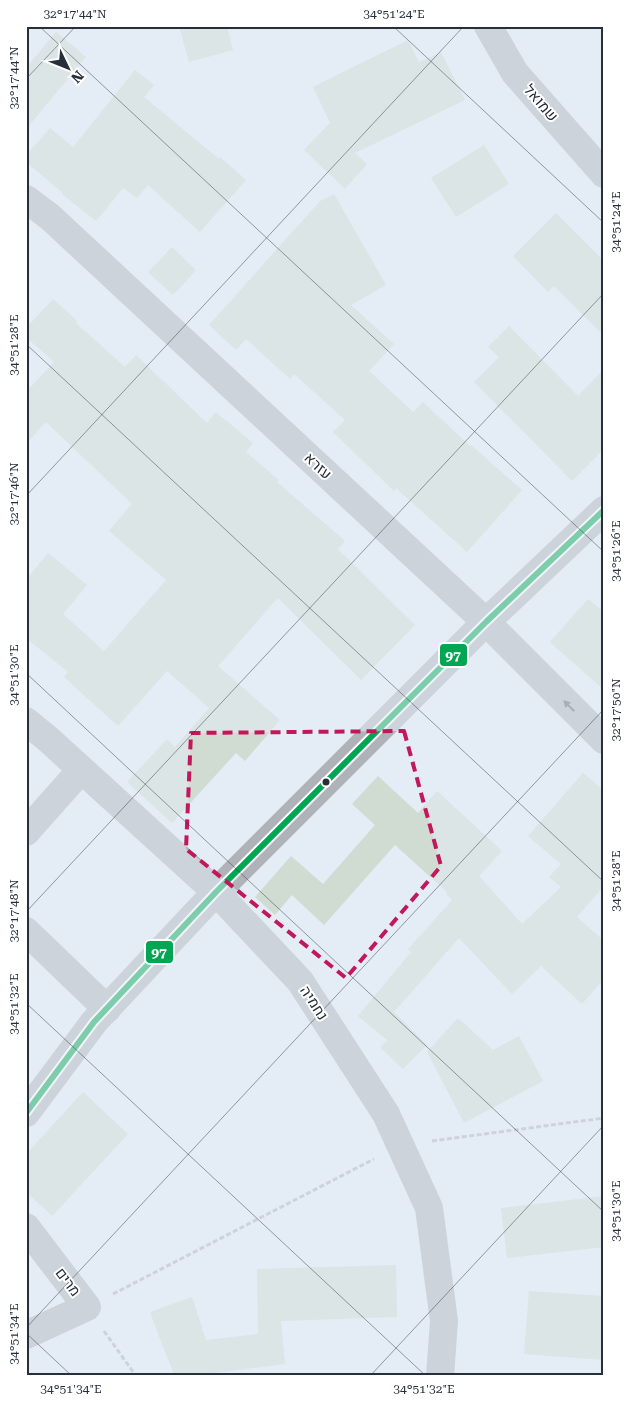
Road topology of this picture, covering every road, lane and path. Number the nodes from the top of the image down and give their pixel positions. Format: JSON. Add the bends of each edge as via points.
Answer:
{"nodes":[{"id":1,"x":488,"y":26,"type":"edge"},
{"id":2,"x":604,"y":174,"type":"edge"},
{"id":3,"x":26,"y":199,"type":"edge"},
{"id":4,"x":604,"y":510,"type":"edge"},
{"id":5,"x":486,"y":622,"type":"junction"},
{"id":6,"x":26,"y":722,"type":"edge"},
{"id":7,"x":604,"y":740,"type":"edge"},
{"id":8,"x":82,"y":770,"type":"junction"},
{"id":9,"x":26,"y":832,"type":"edge"},
{"id":10,"x":216,"y":892,"type":"junction"},
{"id":11,"x":26,"y":931,"type":"edge"},
{"id":12,"x":107,"y":1009,"type":"junction"},
{"id":13,"x":26,"y":1113,"type":"edge"},
{"id":14,"x":604,"y":1118,"type":"edge"},
{"id":15,"x":400,"y":1146,"type":"junction"},
{"id":16,"x":26,"y":1227,"type":"edge"},
{"id":17,"x":87,"y":1307,"type":"junction"},
{"id":18,"x":26,"y":1335,"type":"edge"},
{"id":19,"x":136,"y":1376,"type":"edge"},
{"id":20,"x":440,"y":1376,"type":"edge"}],
"edges":[{"from":1,"to":2,"type":"street","name":"שמואל","via":[[515,73]]},
{"from":3,"to":5,"type":"street","name":"עזרא","via":[[50,217]]},
{"from":4,"to":5,"type":"street"},
{"from":7,"to":5,"type":"street","name":"עזרא","one_way":true},
{"from":5,"to":10,"type":"street"},
{"from":6,"to":8,"type":"street","name":"נחמיה"},
{"from":8,"to":9,"type":"street"},
{"from":8,"to":10,"type":"street","name":"נחמיה"},
{"from":10,"to":12,"type":"street"},
{"from":10,"to":15,"type":"street","name":"נחמיה","via":[[300,981],[386,1114]]},
{"from":11,"to":12,"type":"street"},
{"from":12,"to":13,"type":"street"},
{"from":14,"to":15,"type":"path"},
{"from":15,"to":17,"type":"path"},
{"from":15,"to":20,"type":"street","name":"נחמיה","via":[[429,1208],[444,1321]]},
{"from":16,"to":17,"type":"street","name":"מרים"},
{"from":17,"to":18,"type":"street","name":"מרים"},
{"from":17,"to":19,"type":"path"}]}
